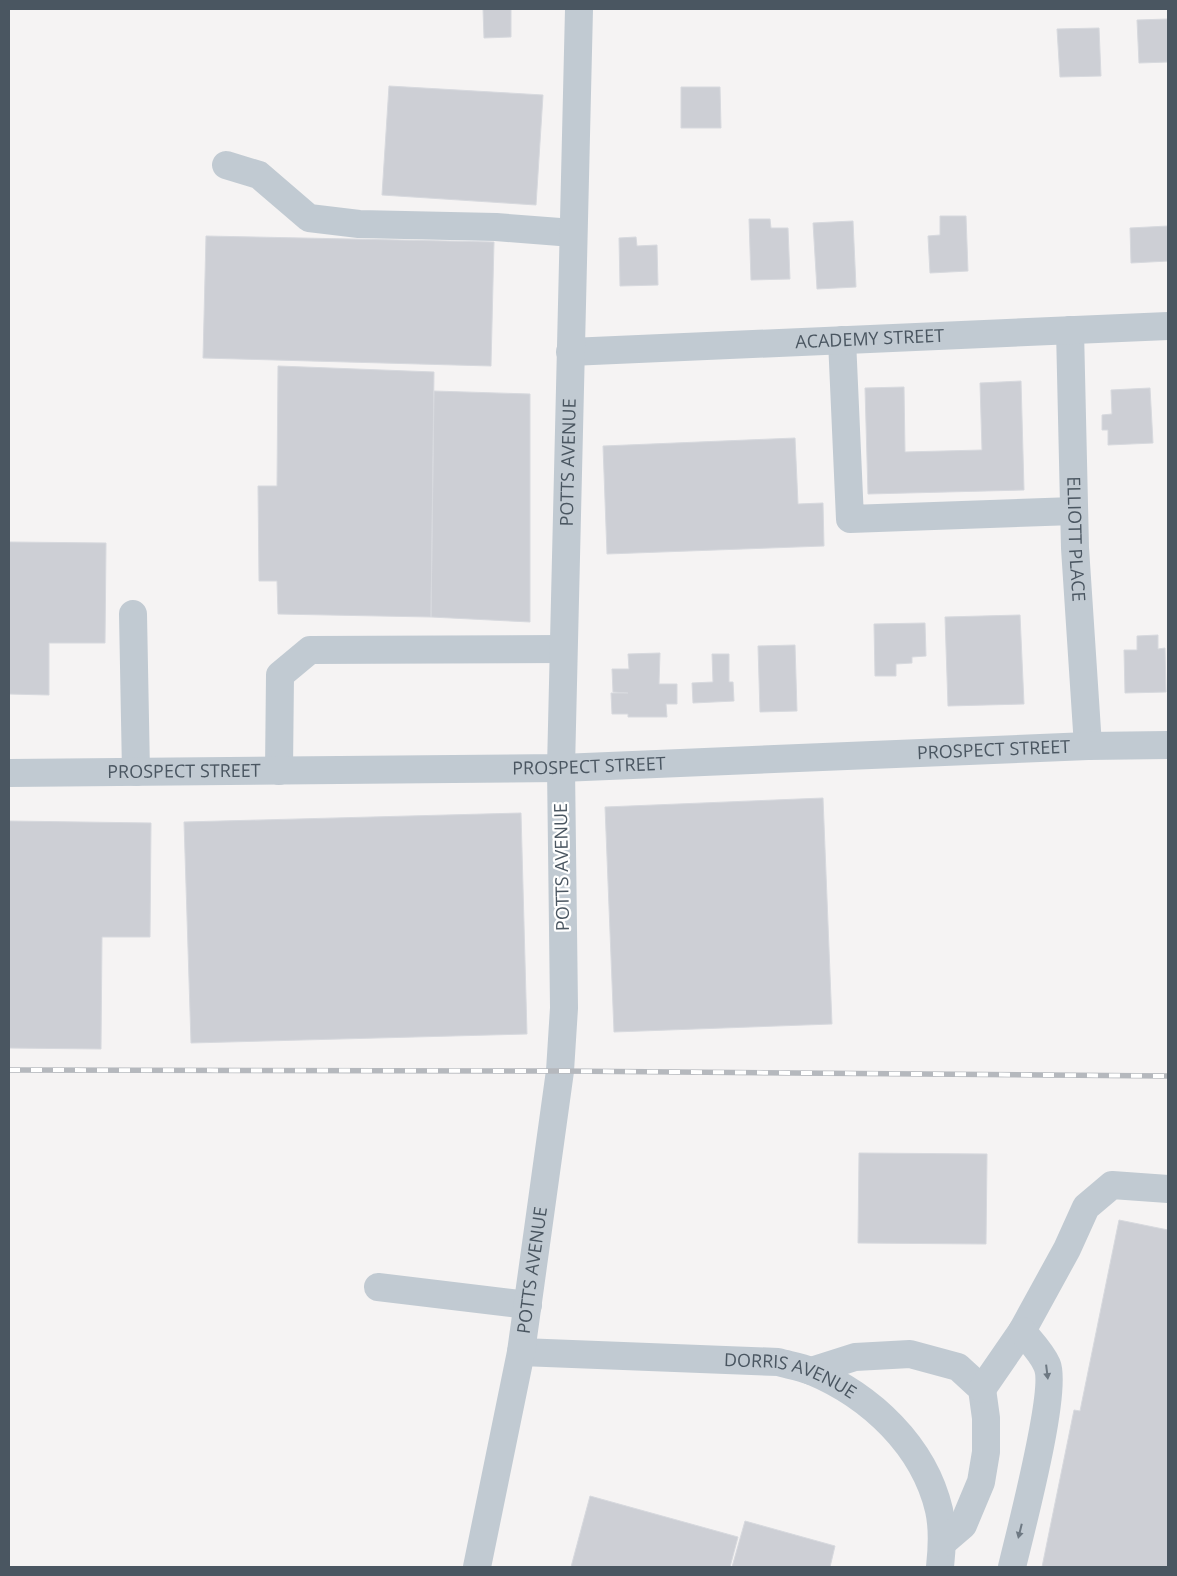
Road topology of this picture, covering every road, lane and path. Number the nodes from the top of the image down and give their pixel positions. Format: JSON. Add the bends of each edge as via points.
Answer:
{"nodes":[{"id":1,"x":578,"y":9,"type":"edge"},
{"id":2,"x":226,"y":165,"type":"dead end"},
{"id":3,"x":573,"y":233,"type":"junction"},
{"id":4,"x":1168,"y":326,"type":"edge"},
{"id":5,"x":1070,"y":330,"type":"junction"},
{"id":6,"x":842,"y":340,"type":"junction"},
{"id":7,"x":570,"y":352,"type":"junction"},
{"id":8,"x":1074,"y":511,"type":"junction"},
{"id":9,"x":133,"y":614,"type":"dead end"},
{"id":10,"x":564,"y":648,"type":"junction"},
{"id":11,"x":1168,"y":745,"type":"edge"},
{"id":12,"x":1088,"y":746,"type":"junction"},
{"id":13,"x":561,"y":768,"type":"junction"},
{"id":14,"x":279,"y":771,"type":"junction"},
{"id":15,"x":136,"y":772,"type":"junction"},
{"id":16,"x":9,"y":774,"type":"edge"},
{"id":17,"x":1168,"y":1189,"type":"edge"},
{"id":18,"x":378,"y":1287,"type":"dead end"},
{"id":19,"x":528,"y":1305,"type":"junction"},
{"id":20,"x":1022,"y":1331,"type":"junction"},
{"id":21,"x":521,"y":1352,"type":"junction"},
{"id":22,"x":810,"y":1371,"type":"junction"},
{"id":23,"x":982,"y":1389,"type":"junction"},
{"id":24,"x":941,"y":1555,"type":"edge"},
{"id":25,"x":477,"y":1567,"type":"edge"},
{"id":26,"x":1012,"y":1567,"type":"edge"}],
"edges":[{"from":1,"to":3,"type":"street","name":"POTTS AVENUE"},
{"from":2,"to":3,"type":"street","via":[[259,174],[309,218],[359,224],[496,227]]},
{"from":3,"to":7,"type":"street","name":"POTTS AVENUE"},
{"from":4,"to":5,"type":"street","name":"ACADEMY STREET"},
{"from":5,"to":6,"type":"street","name":"ACADEMY STREET"},
{"from":5,"to":8,"type":"street","name":"ELLIOTT PLACE"},
{"from":6,"to":7,"type":"street","name":"ACADEMY STREET"},
{"from":6,"to":8,"type":"street","via":[[850,519]]},
{"from":7,"to":10,"type":"street","name":"POTTS AVENUE"},
{"from":8,"to":12,"type":"street","name":"ELLIOTT PLACE"},
{"from":9,"to":15,"type":"street"},
{"from":10,"to":13,"type":"street","name":"POTTS AVENUE"},
{"from":10,"to":14,"type":"street","via":[[310,650],[280,675]]},
{"from":11,"to":12,"type":"street","name":"PROSPECT STREET"},
{"from":12,"to":13,"type":"street","name":"PROSPECT STREET"},
{"from":13,"to":14,"type":"street","name":"PROSPECT STREET"},
{"from":13,"to":19,"type":"street","name":"POTTS AVENUE","via":[[564,1008],[560,1071]]},
{"from":14,"to":15,"type":"street","name":"PROSPECT STREET"},
{"from":15,"to":16,"type":"street","name":"PROSPECT STREET"},
{"from":17,"to":20,"type":"street","via":[[1112,1185],[1086,1207]]},
{"from":18,"to":19,"type":"street"},
{"from":19,"to":21,"type":"street","name":"POTTS AVENUE"},
{"from":20,"to":23,"type":"street"},
{"from":20,"to":26,"type":"street","one_way":true,"via":[[1048,1365],[1049,1395]]},
{"from":21,"to":22,"type":"street","name":"DORRIS AVENUE","via":[[778,1362]]},
{"from":21,"to":25,"type":"street","name":"POTTS AVENUE"},
{"from":22,"to":23,"type":"street","via":[[855,1357],[910,1354],[958,1367]]},
{"from":22,"to":24,"type":"street","name":"DORRIS AVENUE","via":[[852,1392],[888,1421],[907,1443],[927,1474],[939,1510]]},
{"from":23,"to":24,"type":"street","via":[[986,1452],[981,1482],[964,1525]]}]}
